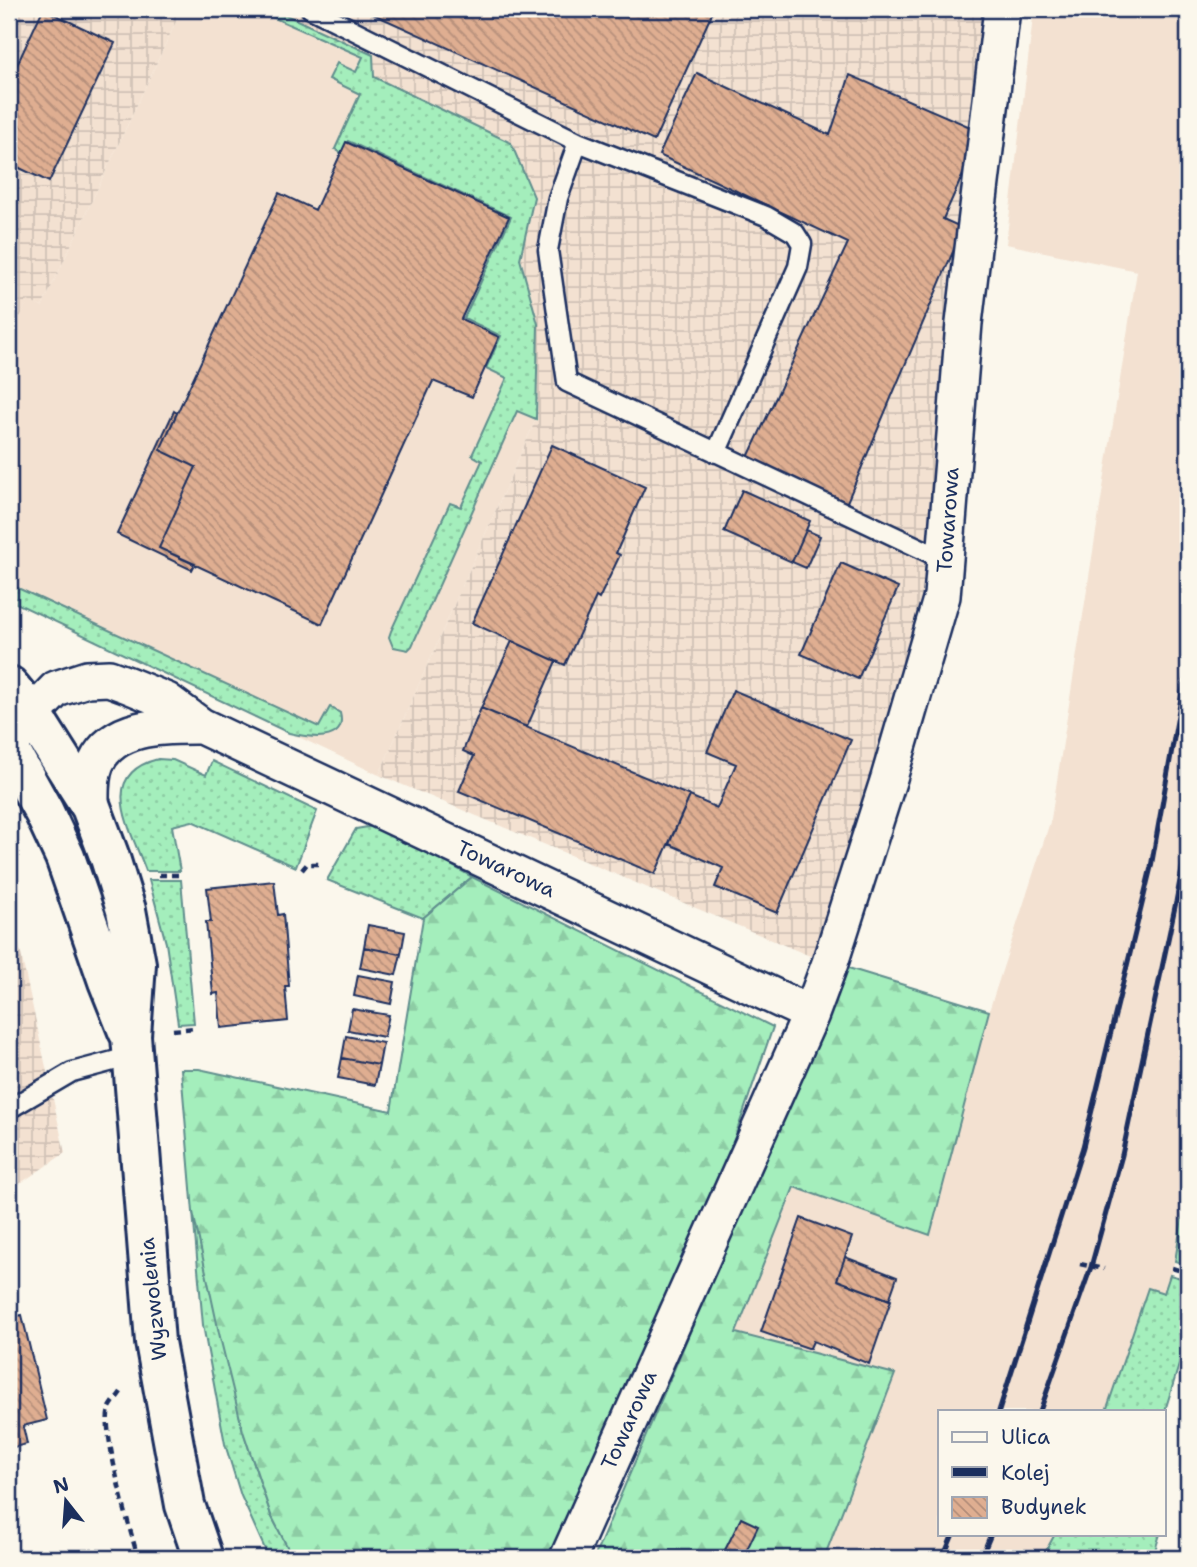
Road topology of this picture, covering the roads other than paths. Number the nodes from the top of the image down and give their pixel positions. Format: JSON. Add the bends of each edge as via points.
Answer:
{"nodes":[{"id":1,"x":311,"y":9,"type":"edge"},
{"id":2,"x":1002,"y":9,"type":"edge"},
{"id":3,"x":578,"y":142,"type":"junction"},
{"id":4,"x":716,"y":453,"type":"junction"},
{"id":5,"x":945,"y":560,"type":"junction"},
{"id":6,"x":20,"y":700,"type":"edge"},
{"id":7,"x":201,"y":726,"type":"junction"},
{"id":8,"x":9,"y":748,"type":"edge"},
{"id":9,"x":91,"y":807,"type":"junction"},
{"id":10,"x":811,"y":1014,"type":"junction"},
{"id":11,"x":131,"y":1046,"type":"junction"},
{"id":12,"x":9,"y":1109,"type":"edge"},
{"id":13,"x":203,"y":1558,"type":"edge"},
{"id":14,"x":568,"y":1558,"type":"edge"}],
"edges":[{"from":1,"to":3,"type":"lane"},
{"from":2,"to":5,"type":"street","name":"Towarowa","via":[[964,323]]},
{"from":3,"to":4,"type":"lane","via":[[558,198],[548,250],[567,382]]},
{"from":3,"to":4,"type":"lane","via":[[766,216],[795,233],[802,244],[798,267]]},
{"from":4,"to":5,"type":"lane"},
{"from":5,"to":10,"type":"street","name":"Towarowa","via":[[942,596],[897,752]]},
{"from":6,"to":7,"type":"street","name":"Towarowa","via":[[109,678],[167,701]]},
{"from":6,"to":8,"type":"street","name":"Towarowa"},
{"from":6,"to":9,"type":"street","name":"Wyzwolenia"},
{"from":7,"to":9,"type":"street","name":"Towarowa","via":[[156,726],[116,741],[97,762]]},
{"from":7,"to":10,"type":"street","name":"Towarowa"},
{"from":8,"to":11,"type":"street","name":"Wyzwolenia","via":[[65,856]]},
{"from":9,"to":11,"type":"street","name":"Wyzwolenia","via":[[125,910],[136,964]]},
{"from":10,"to":14,"type":"street","name":"Towarowa"},
{"from":11,"to":12,"type":"lane","via":[[72,1072]]},
{"from":11,"to":13,"type":"street","name":"Wyzwolenia","via":[[155,1342],[185,1505]]}]}
